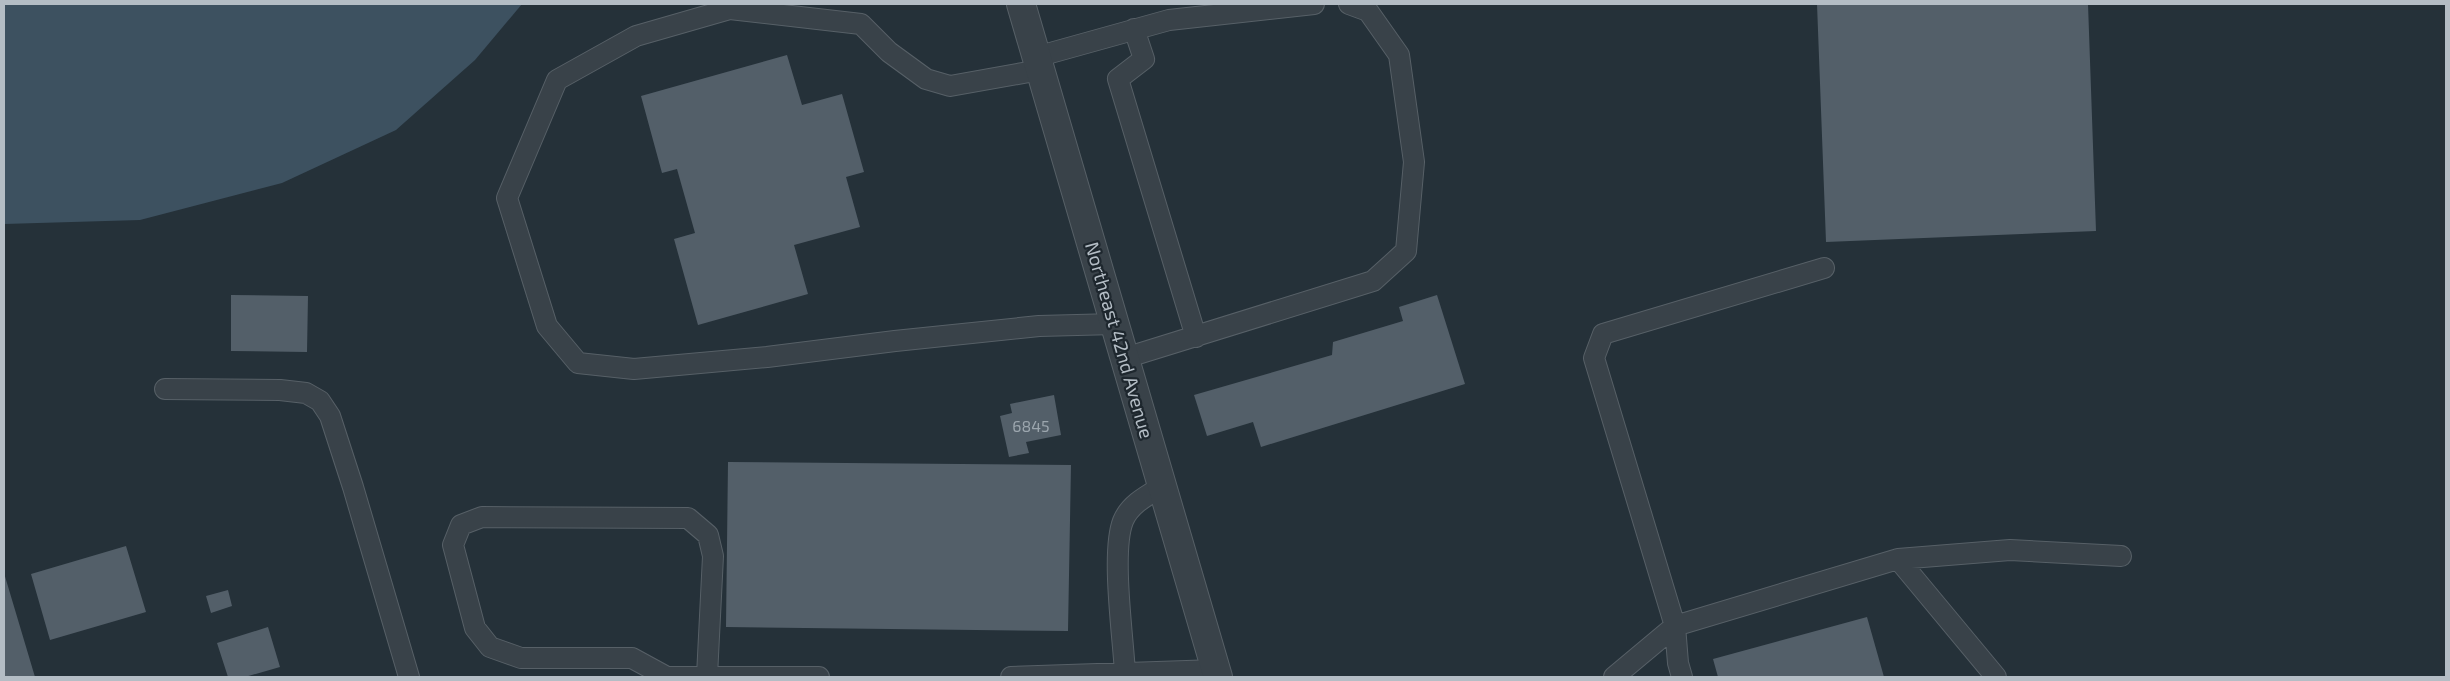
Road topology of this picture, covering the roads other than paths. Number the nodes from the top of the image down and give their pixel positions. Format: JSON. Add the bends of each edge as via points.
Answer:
{"nodes":[{"id":1,"x":1021,"y":4,"type":"edge"},
{"id":2,"x":1314,"y":4,"type":"edge"},
{"id":3,"x":1349,"y":4,"type":"edge"},
{"id":4,"x":1134,"y":29,"type":"junction"},
{"id":5,"x":1038,"y":63,"type":"junction"},
{"id":6,"x":1824,"y":268,"type":"dead end"},
{"id":7,"x":1115,"y":324,"type":"junction"},
{"id":8,"x":1196,"y":336,"type":"junction"},
{"id":9,"x":1125,"y":358,"type":"junction"},
{"id":10,"x":165,"y":389,"type":"dead end"},
{"id":11,"x":1162,"y":486,"type":"junction"},
{"id":12,"x":2121,"y":556,"type":"dead end"},
{"id":13,"x":1898,"y":560,"type":"junction"},
{"id":14,"x":1676,"y":626,"type":"junction"},
{"id":15,"x":1125,"y":673,"type":"junction"},
{"id":16,"x":1217,"y":674,"type":"edge"},
{"id":17,"x":664,"y":676,"type":"edge"},
{"id":18,"x":707,"y":676,"type":"edge"},
{"id":19,"x":408,"y":677,"type":"edge"},
{"id":20,"x":819,"y":677,"type":"edge"},
{"id":21,"x":1010,"y":677,"type":"edge"},
{"id":22,"x":1614,"y":677,"type":"edge"},
{"id":23,"x":1682,"y":677,"type":"edge"},
{"id":24,"x":1996,"y":677,"type":"edge"}],
"edges":[{"from":1,"to":5,"type":"street","name":"Northeast 42nd Avenue"},
{"from":2,"to":4,"type":"lane","via":[[1169,20]]},
{"from":3,"to":8,"type":"lane","via":[[1368,11],[1398,55],[1414,162],[1406,251],[1373,281]]},
{"from":4,"to":5,"type":"lane"},
{"from":4,"to":8,"type":"lane","via":[[1144,59],[1118,80]]},
{"from":5,"to":7,"type":"street","name":"Northeast 42nd Avenue"},
{"from":5,"to":7,"type":"lane","via":[[950,86],[926,79],[889,52],[860,24],[730,9],[636,36],[557,80],[507,198],[547,326],[578,363],[634,369],[1029,327]]},
{"from":6,"to":14,"type":"lane","via":[[1603,334],[1594,358]]},
{"from":7,"to":9,"type":"street","name":"Northeast 42nd Avenue"},
{"from":8,"to":9,"type":"lane"},
{"from":9,"to":11,"type":"street","name":"Northeast 42nd Avenue"},
{"from":10,"to":19,"type":"lane","via":[[280,390],[306,393],[320,401],[330,416],[353,487]]},
{"from":11,"to":15,"type":"lane","via":[[1140,500],[1128,513],[1117,544]]},
{"from":11,"to":16,"type":"street","name":"Northeast 42nd Avenue"},
{"from":12,"to":13,"type":"lane","via":[[2010,550]]},
{"from":13,"to":14,"type":"lane"},
{"from":13,"to":24,"type":"lane"},
{"from":14,"to":22,"type":"lane"},
{"from":14,"to":23,"type":"lane"},
{"from":15,"to":16,"type":"lane"},
{"from":15,"to":21,"type":"lane"},
{"from":17,"to":18,"type":"lane"},
{"from":17,"to":18,"type":"lane","via":[[632,658],[521,658],[490,647],[475,628],[453,546],[461,525],[482,517],[688,518],[708,535],[713,556]]},
{"from":18,"to":20,"type":"lane"}]}
